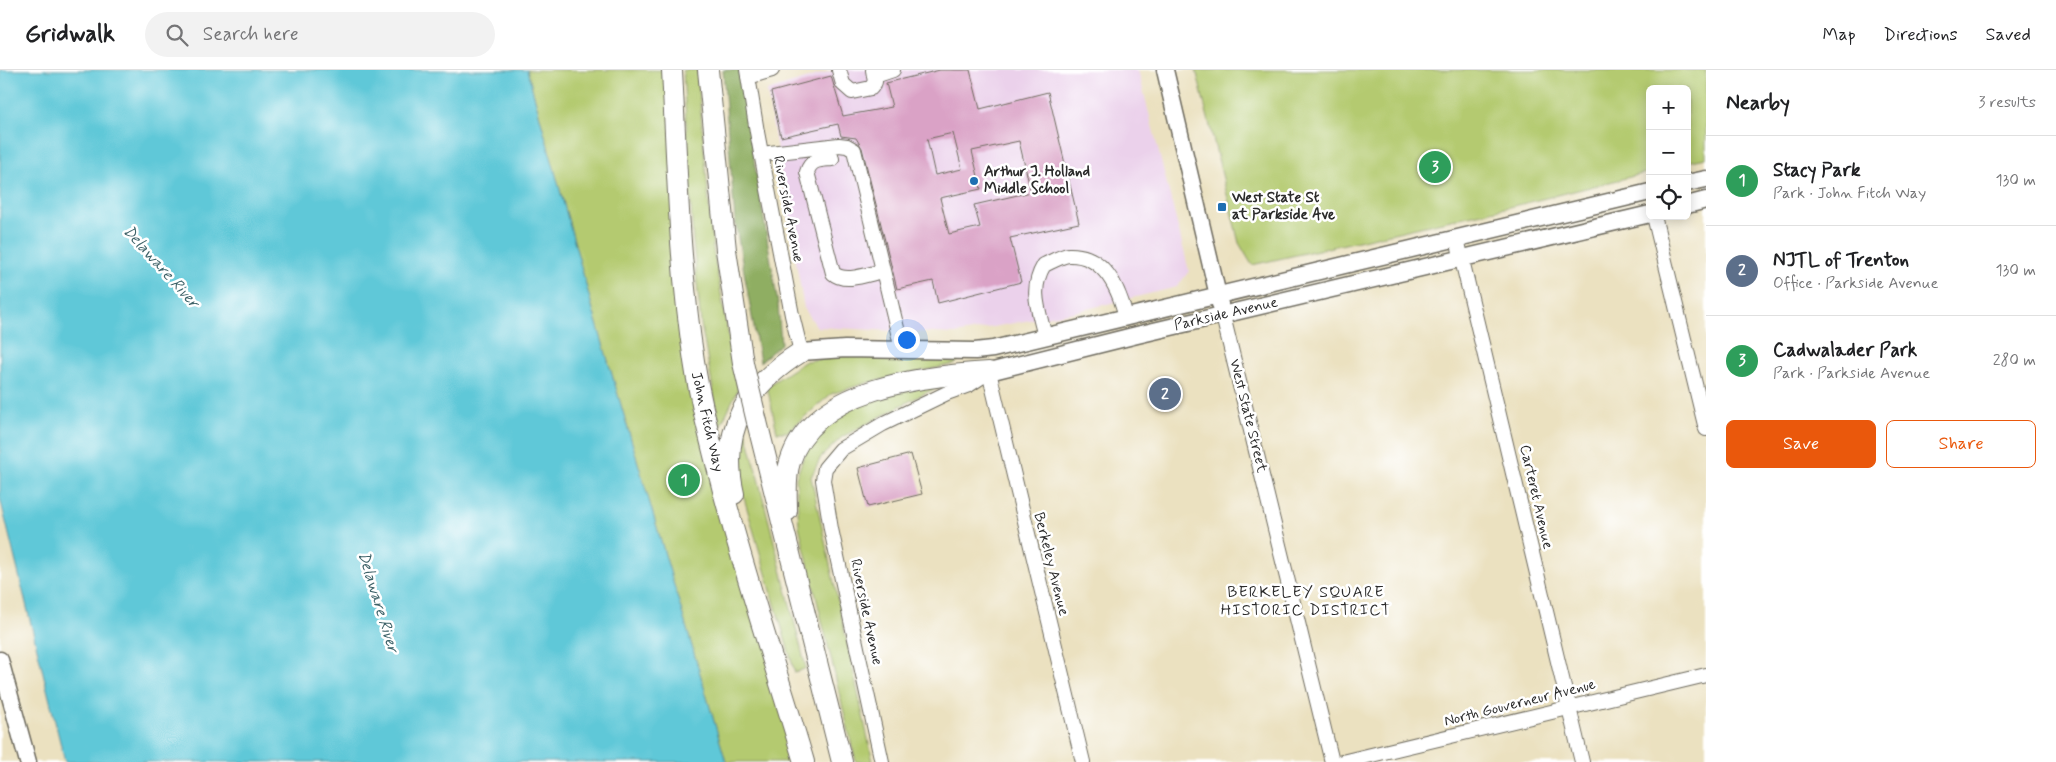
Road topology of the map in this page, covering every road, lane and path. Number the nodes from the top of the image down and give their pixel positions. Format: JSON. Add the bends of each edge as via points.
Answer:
{"nodes":[{"id":1,"x":672,"y":70,"type":"edge"},
{"id":2,"x":708,"y":70,"type":"edge"},
{"id":3,"x":772,"y":70,"type":"edge"},
{"id":4,"x":838,"y":70,"type":"edge"},
{"id":5,"x":893,"y":70,"type":"edge"},
{"id":6,"x":1166,"y":70,"type":"edge"},
{"id":7,"x":874,"y":73,"type":"edge"},
{"id":8,"x":748,"y":74,"type":"edge"},
{"id":9,"x":829,"y":146,"type":"junction"},
{"id":10,"x":761,"y":154,"type":"junction"},
{"id":11,"x":1706,"y":179,"type":"edge"},
{"id":12,"x":1691,"y":182,"type":"edge"},
{"id":13,"x":1646,"y":193,"type":"edge"},
{"id":14,"x":1706,"y":200,"type":"edge"},
{"id":15,"x":1691,"y":204,"type":"edge"},
{"id":16,"x":1646,"y":215,"type":"edge"},
{"id":17,"x":1655,"y":220,"type":"edge"},
{"id":18,"x":1457,"y":239,"type":"junction"},
{"id":19,"x":1462,"y":258,"type":"junction"},
{"id":20,"x":883,"y":271,"type":"junction"},
{"id":21,"x":1218,"y":295,"type":"junction"},
{"id":22,"x":1223,"y":316,"type":"junction"},
{"id":23,"x":1126,"y":317,"type":"junction"},
{"id":24,"x":1045,"y":337,"type":"junction"},
{"id":25,"x":902,"y":349,"type":"junction"},
{"id":26,"x":801,"y":352,"type":"junction"},
{"id":27,"x":989,"y":372,"type":"junction"},
{"id":28,"x":1706,"y":428,"type":"edge"},
{"id":29,"x":825,"y":468,"type":"joint"},
{"id":30,"x":786,"y":538,"type":"junction"},
{"id":31,"x":763,"y":628,"type":"junction"},
{"id":32,"x":0,"y":660,"type":"edge"},
{"id":33,"x":1706,"y":675,"type":"edge"},
{"id":34,"x":1569,"y":707,"type":"junction"},
{"id":35,"x":28,"y":762,"type":"edge"},
{"id":36,"x":804,"y":762,"type":"edge"},
{"id":37,"x":842,"y":762,"type":"edge"},
{"id":38,"x":882,"y":762,"type":"edge"},
{"id":39,"x":1083,"y":762,"type":"edge"},
{"id":40,"x":1332,"y":762,"type":"edge"},
{"id":41,"x":1342,"y":762,"type":"edge"},
{"id":42,"x":1582,"y":762,"type":"edge"}],
"edges":[{"from":1,"to":31,"type":"highway","name":"John Fitch Way","via":[[680,228],[694,361],[704,418],[728,512]]},
{"from":2,"to":30,"type":"highway","bridge":true,"via":[[726,250],[743,364]]},
{"from":3,"to":8,"type":"street"},
{"from":4,"to":7,"type":"street","via":[[843,84],[852,92],[870,88],[875,82]]},
{"from":5,"to":7,"type":"street"},
{"from":6,"to":21,"type":"main road","name":"West State Street"},
{"from":8,"to":10,"type":"street","name":"Riverside Avenue"},
{"from":9,"to":10,"type":"street"},
{"from":9,"to":20,"type":"street","via":[[848,146],[854,150]]},
{"from":9,"to":20,"type":"street","via":[[832,158],[813,161],[807,172],[833,273],[847,278]]},
{"from":10,"to":26,"type":"street","name":"Riverside Avenue"},
{"from":11,"to":12,"type":"main road"},
{"from":13,"to":18,"type":"main road","name":"Parkside Avenue"},
{"from":14,"to":15,"type":"main road"},
{"from":16,"to":19,"type":"main road","name":"Parkside Avenue"},
{"from":17,"to":28,"type":"street"},
{"from":18,"to":19,"type":"street","name":"Carteret Avenue"},
{"from":18,"to":21,"type":"main road","name":"Parkside Avenue"},
{"from":19,"to":22,"type":"main road","name":"Parkside Avenue"},
{"from":19,"to":34,"type":"street","name":"Carteret Avenue"},
{"from":20,"to":25,"type":"street"},
{"from":21,"to":22,"type":"main road","name":"West State Street"},
{"from":21,"to":23,"type":"main road","name":"Parkside Avenue"},
{"from":22,"to":27,"type":"main road","name":"Parkside Avenue"},
{"from":22,"to":40,"type":"street","name":"West State Street"},
{"from":23,"to":24,"type":"main road","name":"Parkside Avenue"},
{"from":23,"to":24,"type":"street","via":[[1106,271],[1092,260],[1068,255],[1044,265],[1035,284]]},
{"from":24,"to":25,"type":"main road","name":"Parkside Avenue","via":[[975,351]]},
{"from":25,"to":26,"type":"main road","name":"Parkside Avenue"},
{"from":26,"to":31,"type":"highway","via":[[763,380],[742,409],[730,449],[732,486]]},
{"from":27,"to":29,"type":"street","name":"Parkside Avenue","via":[[969,385],[883,424],[841,449]]},
{"from":27,"to":30,"type":"highway","via":[[944,375],[903,384],[863,394],[824,413],[803,436],[790,461]]},
{"from":27,"to":39,"type":"street","name":"Berkeley Avenue"},
{"from":29,"to":38,"type":"street","name":"Riverside Avenue","via":[[823,480],[831,529]]},
{"from":30,"to":37,"type":"highway"},
{"from":31,"to":36,"type":"highway","name":"John Fitch Way"},
{"from":32,"to":35,"type":"main road"},
{"from":33,"to":34,"type":"street","name":"North Gouverneur Avenue"},
{"from":34,"to":41,"type":"street","name":"North Gouverneur Avenue"},
{"from":34,"to":42,"type":"street","name":"Carteret Avenue"}]}
